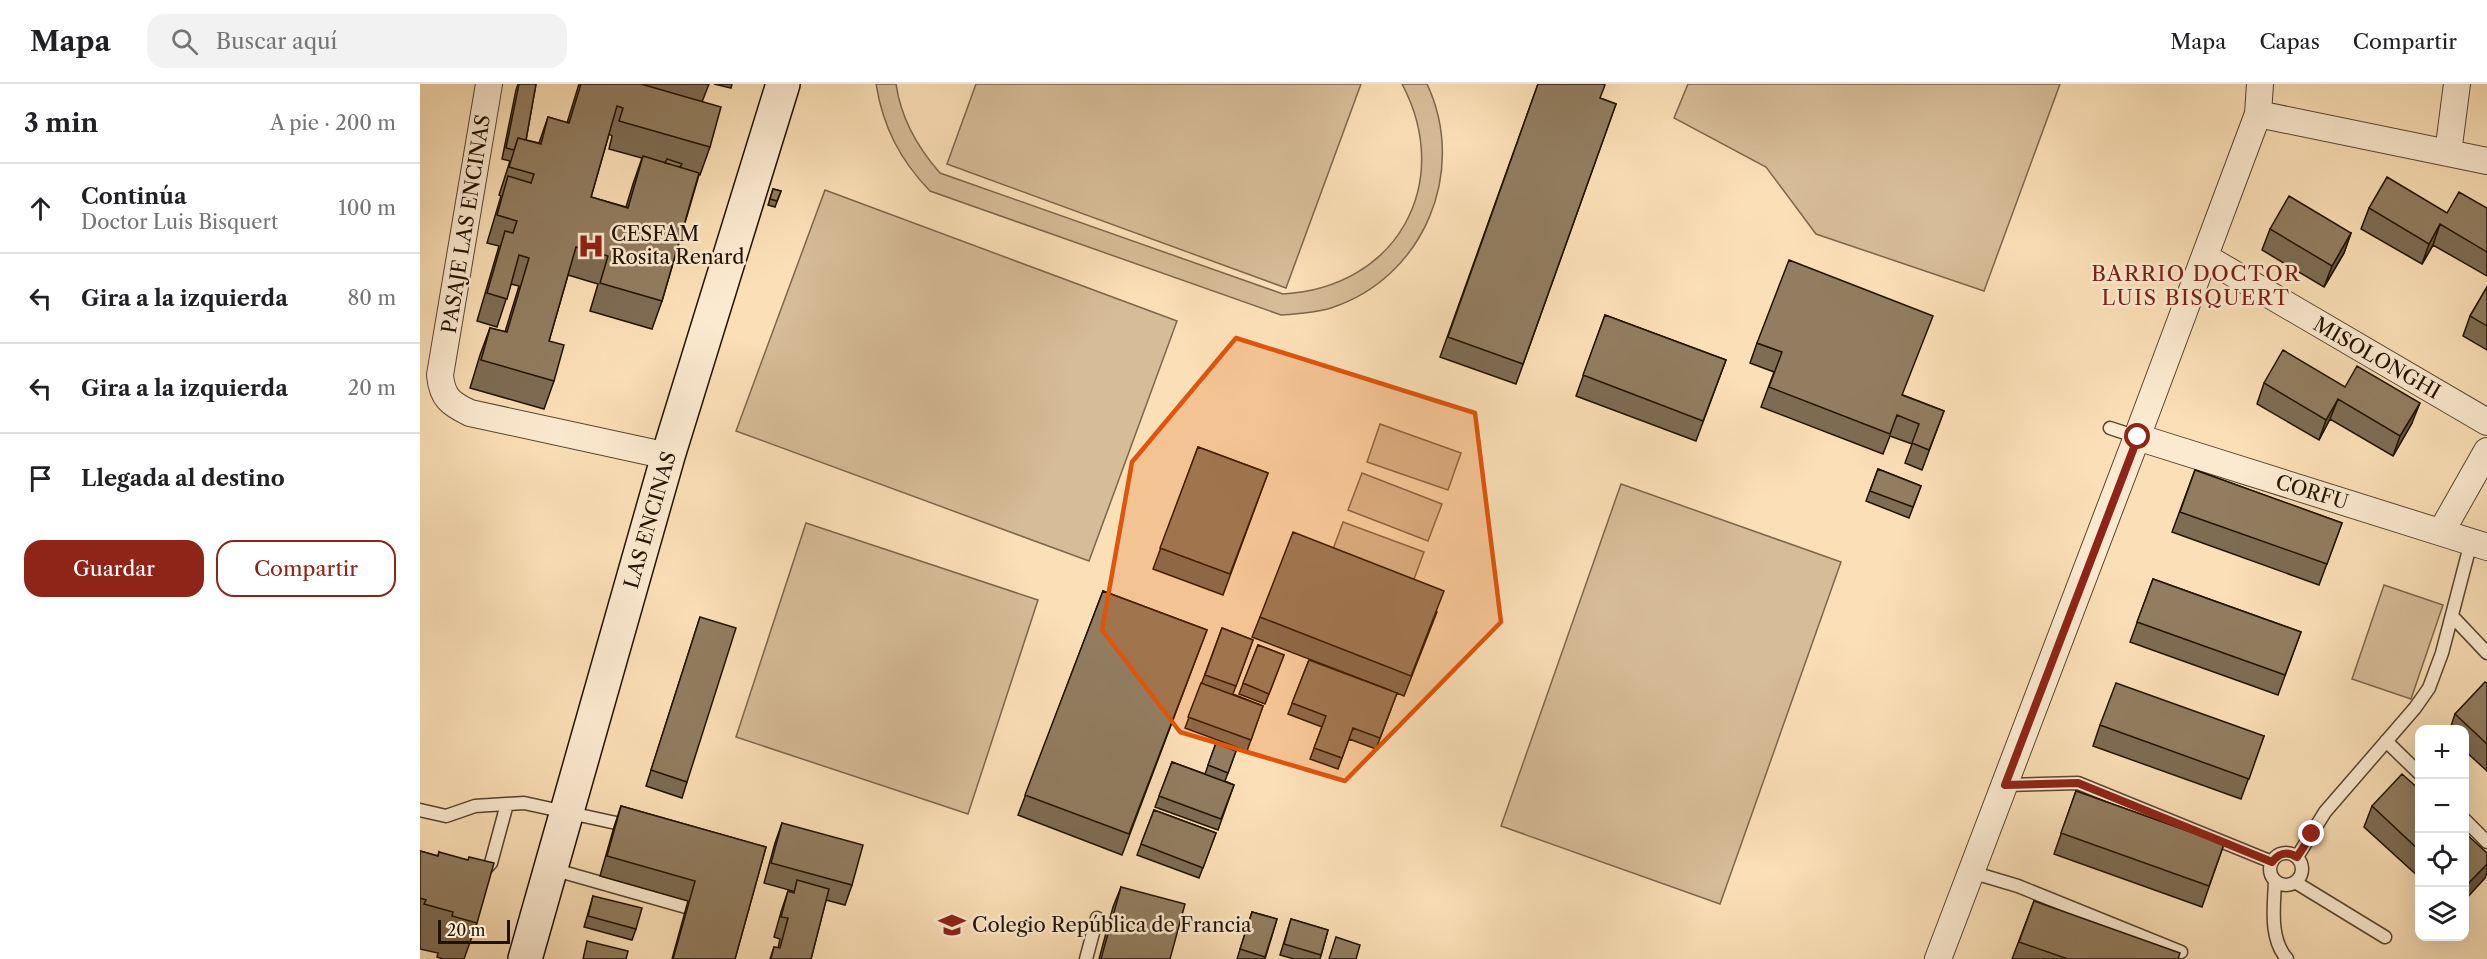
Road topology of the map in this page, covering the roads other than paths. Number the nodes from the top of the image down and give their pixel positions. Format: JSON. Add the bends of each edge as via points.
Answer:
{"nodes":[{"id":1,"x":489,"y":84,"type":"edge"},
{"id":2,"x":783,"y":84,"type":"edge"},
{"id":3,"x":2260,"y":84,"type":"edge"},
{"id":4,"x":2457,"y":84,"type":"edge"},
{"id":5,"x":2258,"y":114,"type":"junction"},
{"id":6,"x":2448,"y":153,"type":"junction"},
{"id":7,"x":2487,"y":161,"type":"edge"},
{"id":8,"x":2205,"y":257,"type":"junction"},
{"id":9,"x":2487,"y":422,"type":"edge"},
{"id":10,"x":2110,"y":428,"type":"dead end"},
{"id":11,"x":2138,"y":437,"type":"junction"},
{"id":12,"x":2487,"y":451,"type":"edge"},
{"id":13,"x":668,"y":456,"type":"junction"},
{"id":14,"x":2441,"y":532,"type":"junction"},
{"id":15,"x":2479,"y":544,"type":"edge"},
{"id":16,"x":2452,"y":616,"type":"junction"},
{"id":17,"x":2487,"y":653,"type":"edge"},
{"id":18,"x":2386,"y":741,"type":"junction"},
{"id":19,"x":2415,"y":769,"type":"edge"},
{"id":20,"x":2005,"y":785,"type":"junction"},
{"id":21,"x":507,"y":804,"type":"junction"},
{"id":22,"x":420,"y":810,"type":"edge"},
{"id":23,"x":567,"y":811,"type":"junction"},
{"id":24,"x":2469,"y":824,"type":"edge"},
{"id":25,"x":646,"y":830,"type":"edge"},
{"id":26,"x":2487,"y":842,"type":"edge"},
{"id":27,"x":2297,"y":857,"type":"junction"},
{"id":28,"x":2272,"y":862,"type":"junction"},
{"id":29,"x":550,"y":869,"type":"junction"},
{"id":30,"x":1971,"y":872,"type":"junction"},
{"id":31,"x":468,"y":875,"type":"edge"},
{"id":32,"x":2275,"y":881,"type":"junction"},
{"id":33,"x":2295,"y":882,"type":"junction"},
{"id":34,"x":686,"y":907,"type":"edge"},
{"id":35,"x":1097,"y":918,"type":"dead end"},
{"id":36,"x":2385,"y":937,"type":"dead end"},
{"id":37,"x":2181,"y":952,"type":"edge"},
{"id":38,"x":525,"y":959,"type":"edge"},
{"id":39,"x":1086,"y":959,"type":"edge"},
{"id":40,"x":1938,"y":959,"type":"edge"},
{"id":41,"x":2287,"y":959,"type":"edge"}],
"edges":[{"from":1,"to":13,"type":"street","name":"PASAJE LAS ENCINAS","via":[[440,375],[445,398],[470,412]]},
{"from":2,"to":13,"type":"street","name":"LAS ENCINAS"},
{"from":3,"to":5,"type":"street"},
{"from":4,"to":6,"type":"street"},
{"from":5,"to":6,"type":"street"},
{"from":5,"to":8,"type":"street"},
{"from":6,"to":7,"type":"street"},
{"from":8,"to":9,"type":"street","name":"MISOLONGHI"},
{"from":8,"to":11,"type":"street"},
{"from":10,"to":11,"type":"lane"},
{"from":11,"to":14,"type":"street","name":"CORFU"},
{"from":11,"to":20,"type":"street"},
{"from":12,"to":14,"type":"street"},
{"from":13,"to":23,"type":"street","name":"LAS ENCINAS"},
{"from":14,"to":15,"type":"street","name":"CORFU"},
{"from":15,"to":16,"type":"lane"},
{"from":16,"to":17,"type":"lane"},
{"from":16,"to":18,"type":"lane","via":[[2429,688]]},
{"from":18,"to":19,"type":"lane"},
{"from":18,"to":27,"type":"lane","via":[[2325,812]]},
{"from":20,"to":28,"type":"lane","via":[[2078,783]]},
{"from":20,"to":30,"type":"street"},
{"from":21,"to":22,"type":"lane","via":[[474,806],[446,816]]},
{"from":21,"to":23,"type":"lane"},
{"from":21,"to":31,"type":"lane","via":[[491,863],[479,876]]},
{"from":23,"to":25,"type":"lane"},
{"from":23,"to":29,"type":"street","name":"LAS ENCINAS"},
{"from":24,"to":26,"type":"lane"},
{"from":27,"to":28,"type":"lane","via":[[2284,853]]},
{"from":27,"to":33,"type":"lane","via":[[2302,870]]},
{"from":28,"to":32,"type":"lane"},
{"from":29,"to":34,"type":"lane"},
{"from":29,"to":38,"type":"street","name":"LAS ENCINAS"},
{"from":30,"to":37,"type":"lane","via":[[2018,886]]},
{"from":30,"to":40,"type":"street"},
{"from":32,"to":33,"type":"lane","via":[[2289,885]]},
{"from":32,"to":41,"type":"lane","via":[[2273,922],[2279,950]]},
{"from":33,"to":36,"type":"lane"},
{"from":35,"to":39,"type":"lane"}]}
